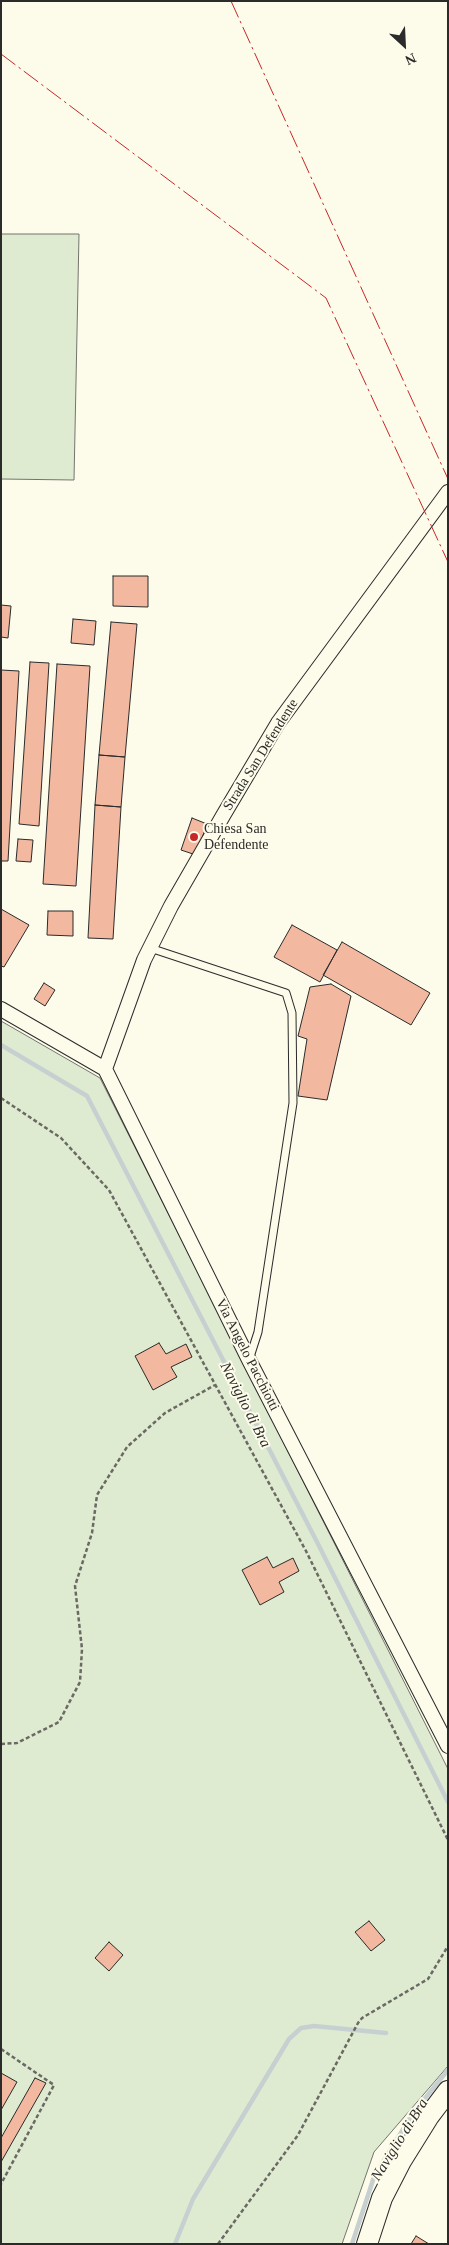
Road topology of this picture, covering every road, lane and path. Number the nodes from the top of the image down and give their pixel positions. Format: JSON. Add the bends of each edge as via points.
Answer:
{"nodes":[{"id":1,"x":448,"y":492,"type":"edge"},
{"id":2,"x":150,"y":948,"type":"junction"},
{"id":3,"x":1,"y":1009,"type":"edge"},
{"id":4,"x":105,"y":1069,"type":"junction"},
{"id":5,"x":1,"y":1098,"type":"edge"},
{"id":6,"x":249,"y":1360,"type":"junction"},
{"id":7,"x":215,"y":1385,"type":"junction"},
{"id":8,"x":1,"y":1744,"type":"edge"},
{"id":9,"x":448,"y":1746,"type":"edge"},
{"id":10,"x":448,"y":1840,"type":"edge"},
{"id":11,"x":448,"y":1946,"type":"edge"},
{"id":12,"x":1,"y":2049,"type":"edge"},
{"id":13,"x":448,"y":2091,"type":"edge"},
{"id":14,"x":1,"y":2184,"type":"edge"},
{"id":15,"x":218,"y":2244,"type":"edge"},
{"id":16,"x":367,"y":2244,"type":"edge"}],
"edges":[{"from":1,"to":2,"type":"street","name":"Strada San Defendente","via":[[278,724],[176,897]]},
{"from":2,"to":4,"type":"street","name":"Strada San Defendente"},
{"from":2,"to":6,"type":"lane","via":[[286,993],[292,1013],[293,1103],[258,1332]]},
{"from":3,"to":4,"type":"street"},
{"from":4,"to":6,"type":"street","name":"Via Angelo Pacchiotti"},
{"from":5,"to":7,"type":"path","via":[[60,1138],[109,1190]]},
{"from":6,"to":9,"type":"street","name":"Via Angelo Pacchiotti"},
{"from":7,"to":8,"type":"path","via":[[165,1413],[127,1447],[97,1495],[92,1534],[75,1586],[82,1649],[80,1682],[59,1722],[17,1743]]},
{"from":7,"to":10,"type":"path","via":[[306,1551]]},
{"from":11,"to":15,"type":"path","via":[[428,1979],[358,2023],[298,2135]]},
{"from":12,"to":14,"type":"path","via":[[54,2085]]},
{"from":13,"to":16,"type":"main road","via":[[401,2161],[382,2198]]}]}
